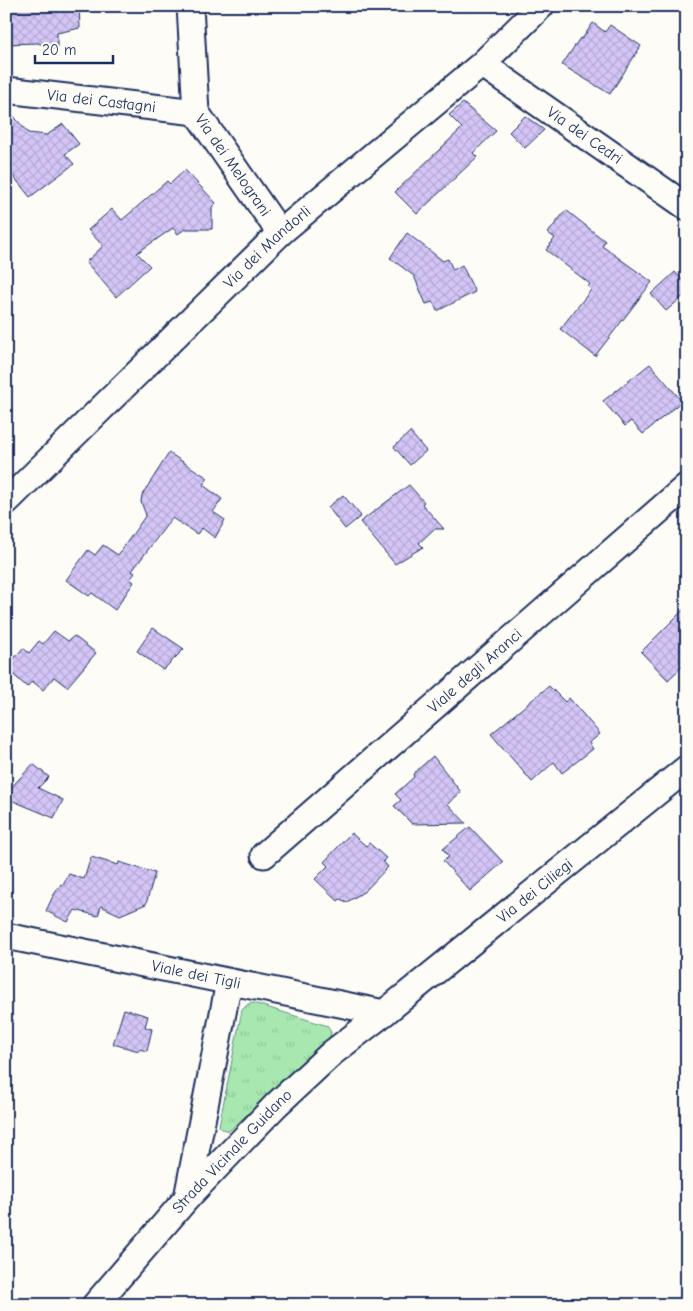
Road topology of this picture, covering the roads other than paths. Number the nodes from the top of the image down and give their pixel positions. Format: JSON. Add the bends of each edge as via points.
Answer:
{"nodes":[{"id":1,"x":190,"y":6,"type":"edge"},
{"id":2,"x":541,"y":6,"type":"edge"},
{"id":3,"x":482,"y":64,"type":"junction"},
{"id":4,"x":6,"y":90,"type":"edge"},
{"id":5,"x":196,"y":112,"type":"junction"},
{"id":6,"x":687,"y":207,"type":"edge"},
{"id":7,"x":280,"y":233,"type":"junction"},
{"id":8,"x":687,"y":486,"type":"edge"},
{"id":9,"x":6,"y":502,"type":"edge"},
{"id":10,"x":687,"y":768,"type":"edge"},
{"id":11,"x":264,"y":855,"type":"dead end"},
{"id":12,"x":6,"y":936,"type":"edge"},
{"id":13,"x":229,"y":982,"type":"junction"},
{"id":14,"x":384,"y":1013,"type":"junction"},
{"id":15,"x":187,"y":1198,"type":"junction"},
{"id":16,"x":95,"y":1305,"type":"edge"}],
"edges":[{"from":1,"to":5,"type":"street","name":"Via dei Melograni"},
{"from":2,"to":3,"type":"street","name":"Via dei Mandorli"},
{"from":3,"to":6,"type":"street","name":"Via dei Cedri"},
{"from":3,"to":7,"type":"street","name":"Via dei Mandorli"},
{"from":4,"to":5,"type":"street","name":"Via dei Castagni"},
{"from":5,"to":7,"type":"street","name":"Via dei Melograni"},
{"from":7,"to":9,"type":"street","name":"Via dei Mandorli"},
{"from":8,"to":11,"type":"street","name":"Viale degli Aranci"},
{"from":10,"to":14,"type":"street","name":"Via dei Ciliegi"},
{"from":12,"to":13,"type":"street","name":"Viale dei Tigli"},
{"from":13,"to":14,"type":"street","name":"Viale dei Tigli"},
{"from":13,"to":15,"type":"street"},
{"from":14,"to":15,"type":"street","name":"Strada Vicinale Guidano","via":[[332,1053],[276,1105]]},
{"from":15,"to":16,"type":"street","name":"Strada Vicinale Guidano"}]}
